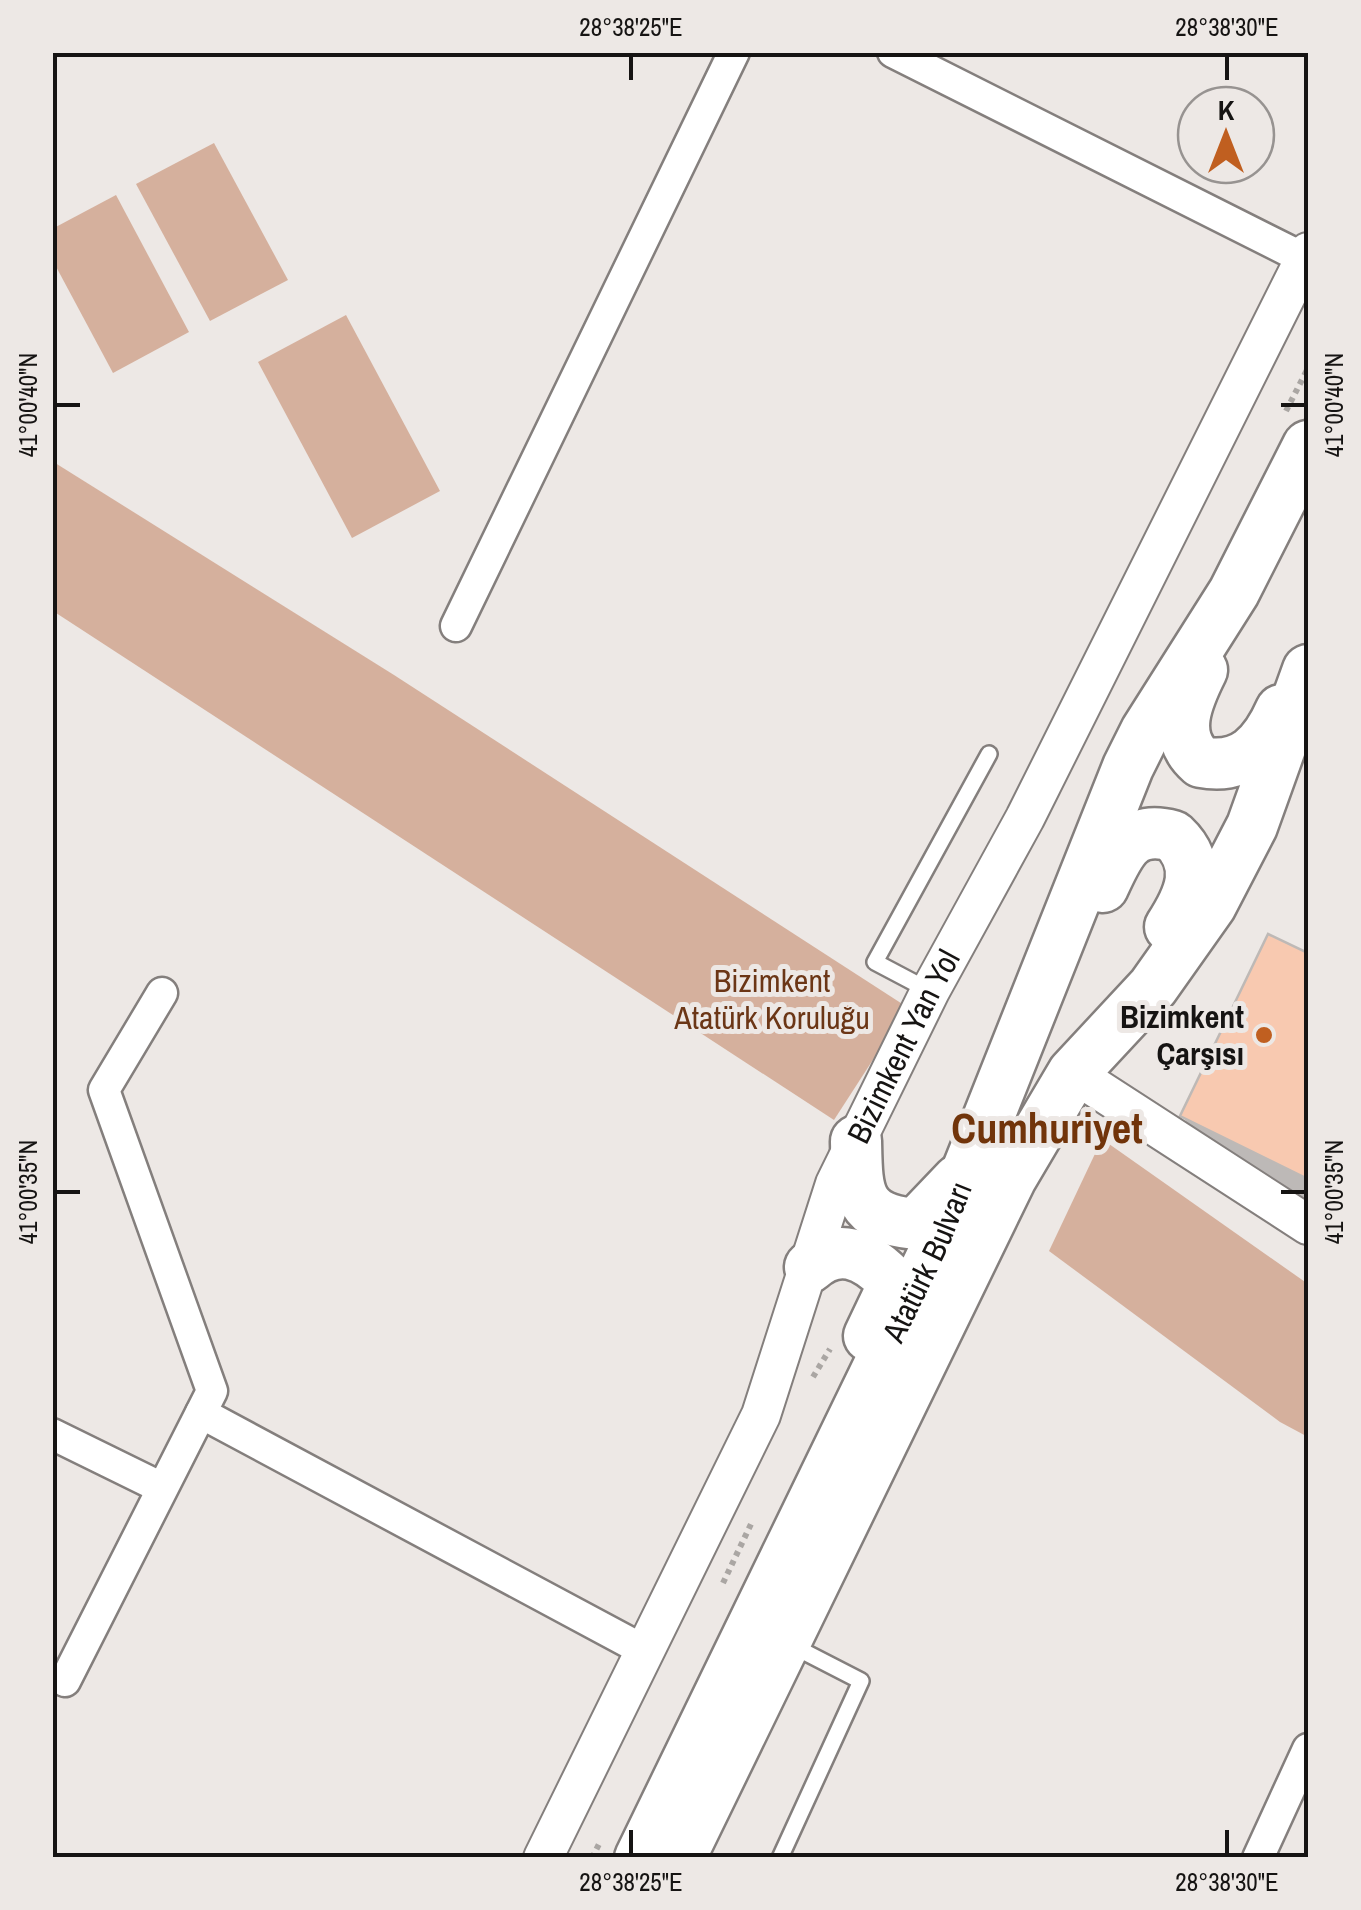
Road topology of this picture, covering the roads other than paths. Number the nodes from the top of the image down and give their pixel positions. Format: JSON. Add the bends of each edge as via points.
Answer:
{"nodes":[{"id":1,"x":734,"y":52,"type":"edge"},
{"id":2,"x":893,"y":52,"type":"edge"},
{"id":3,"x":1307,"y":256,"type":"edge"},
{"id":4,"x":1308,"y":446,"type":"edge"},
{"id":5,"x":1234,"y":592,"type":"junction"},
{"id":6,"x":456,"y":626,"type":"dead end"},
{"id":7,"x":1308,"y":669,"type":"edge"},
{"id":8,"x":989,"y":754,"type":"dead end"},
{"id":9,"x":1045,"y":984,"type":"junction"},
{"id":10,"x":930,"y":991,"type":"junction"},
{"id":11,"x":162,"y":994,"type":"dead end"},
{"id":12,"x":1082,"y":1064,"type":"junction"},
{"id":13,"x":856,"y":1141,"type":"junction"},
{"id":14,"x":972,"y":1166,"type":"junction"},
{"id":15,"x":1308,"y":1225,"type":"edge"},
{"id":16,"x":810,"y":1266,"type":"junction"},
{"id":17,"x":200,"y":1413,"type":"junction"},
{"id":18,"x":52,"y":1434,"type":"edge"},
{"id":19,"x":162,"y":1488,"type":"junction"},
{"id":20,"x":814,"y":1500,"type":"junction"},
{"id":21,"x":785,"y":1642,"type":"junction"},
{"id":22,"x":647,"y":1652,"type":"junction"},
{"id":23,"x":65,"y":1681,"type":"dead end"},
{"id":24,"x":1308,"y":1750,"type":"edge"},
{"id":25,"x":543,"y":1858,"type":"edge"},
{"id":26,"x":640,"y":1858,"type":"edge"},
{"id":27,"x":680,"y":1858,"type":"edge"},
{"id":28,"x":780,"y":1858,"type":"edge"},
{"id":29,"x":1258,"y":1858,"type":"edge"}],
"edges":[{"from":1,"to":6,"type":"street"},
{"from":2,"to":3,"type":"street"},
{"from":3,"to":10,"type":"street","name":"Bizimkent Yan Yol","via":[[1026,818]]},
{"from":4,"to":5,"type":"main road","name":"Atatürk Bulvarı"},
{"from":5,"to":7,"type":"main road","via":[[1184,713],[1188,751],[1218,766],[1254,751]]},
{"from":5,"to":9,"type":"main road","name":"Atatürk Bulvarı","via":[[1146,730]]},
{"from":7,"to":12,"type":"main road","name":"Atatürk Bulvarı","via":[[1252,826],[1211,904],[1153,987]]},
{"from":8,"to":10,"type":"lane","via":[[875,962]]},
{"from":9,"to":12,"type":"main road","via":[[1131,838],[1158,832],[1185,847],[1192,881],[1186,903]]},
{"from":9,"to":14,"type":"main road","name":"Atatürk Bulvarı","via":[[987,1112]]},
{"from":10,"to":13,"type":"street","name":"Bizimkent Yan Yol"},
{"from":11,"to":17,"type":"street","via":[[104,1090],[212,1391]]},
{"from":12,"to":15,"type":"street"},
{"from":12,"to":21,"type":"main road","name":"Atatürk Bulvarı","via":[[1011,1178]]},
{"from":13,"to":14,"type":"main road","via":[[857,1191],[872,1212],[891,1222],[916,1224]]},
{"from":13,"to":16,"type":"street","name":"Bizimkent Yan Yol"},
{"from":14,"to":20,"type":"main road","name":"Atatürk Bulvarı"},
{"from":16,"to":20,"type":"main road","via":[[822,1256],[856,1254],[889,1278],[890,1294],[844,1388]]},
{"from":16,"to":22,"type":"street","name":"Bizimkent Yan Yol","via":[[761,1415]]},
{"from":17,"to":19,"type":"street"},
{"from":17,"to":22,"type":"street"},
{"from":18,"to":19,"type":"street"},
{"from":19,"to":23,"type":"street"},
{"from":20,"to":26,"type":"main road","name":"Atatürk Bulvarı"},
{"from":21,"to":27,"type":"main road","name":"Atatürk Bulvarı"},
{"from":21,"to":28,"type":"lane","via":[[861,1681]]},
{"from":22,"to":25,"type":"street","name":"Bizimkent Yan Yol"},
{"from":24,"to":29,"type":"street"}]}
